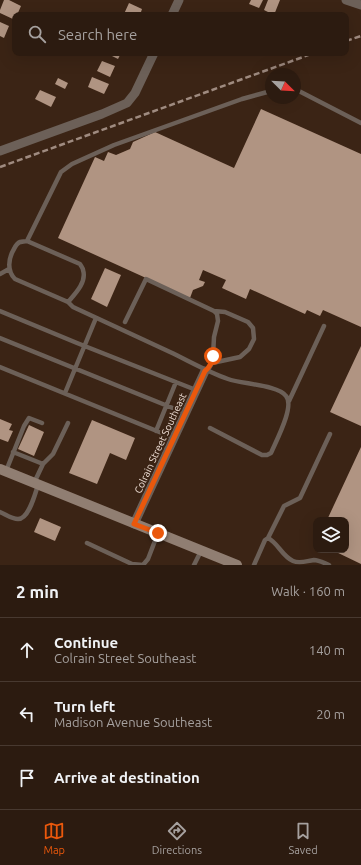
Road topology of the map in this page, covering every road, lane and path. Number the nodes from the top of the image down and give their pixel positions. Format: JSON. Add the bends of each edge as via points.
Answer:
{"nodes":[{"id":1,"x":179,"y":0,"type":"edge"},
{"id":2,"x":346,"y":0,"type":"edge"},
{"id":3,"x":361,"y":5,"type":"edge"},
{"id":4,"x":173,"y":12,"type":"edge"},
{"id":5,"x":153,"y":56,"type":"edge"},
{"id":6,"x":301,"y":92,"type":"edge"},
{"id":7,"x":265,"y":93,"type":"edge"},
{"id":8,"x":361,"y":123,"type":"edge"},
{"id":9,"x":0,"y":151,"type":"edge"},
{"id":10,"x":27,"y":241,"type":"junction"},
{"id":11,"x":10,"y":269,"type":"junction"},
{"id":12,"x":0,"y":274,"type":"edge"},
{"id":13,"x":68,"y":302,"type":"junction"},
{"id":14,"x":0,"y":311,"type":"edge"},
{"id":15,"x":214,"y":311,"type":"junction"},
{"id":16,"x":96,"y":318,"type":"junction"},
{"id":17,"x":125,"y":322,"type":"dead end"},
{"id":18,"x":324,"y":326,"type":"dead end"},
{"id":19,"x":0,"y":338,"type":"edge"},
{"id":20,"x":84,"y":346,"type":"junction"},
{"id":21,"x":212,"y":363,"type":"junction"},
{"id":22,"x":0,"y":367,"type":"edge"},
{"id":23,"x":75,"y":368,"type":"junction"},
{"id":24,"x":206,"y":370,"type":"junction"},
{"id":25,"x":176,"y":382,"type":"junction"},
{"id":26,"x":196,"y":390,"type":"junction"},
{"id":27,"x":64,"y":393,"type":"junction"},
{"id":28,"x":289,"y":401,"type":"junction"},
{"id":29,"x":167,"y":405,"type":"junction"},
{"id":30,"x":185,"y":413,"type":"junction"},
{"id":31,"x":42,"y":422,"type":"dead end"},
{"id":32,"x":68,"y":423,"type":"dead end"},
{"id":33,"x":210,"y":428,"type":"dead end"},
{"id":34,"x":156,"y":431,"type":"junction"},
{"id":35,"x":330,"y":434,"type":"dead end"},
{"id":36,"x":174,"y":438,"type":"junction"},
{"id":37,"x":13,"y":452,"type":"junction"},
{"id":38,"x":43,"y":464,"type":"junction"},
{"id":39,"x":3,"y":470,"type":"edge"},
{"id":40,"x":36,"y":484,"type":"junction"},
{"id":41,"x":0,"y":512,"type":"edge"},
{"id":42,"x":134,"y":524,"type":"junction"},
{"id":43,"x":158,"y":533,"type":"junction"},
{"id":44,"x":268,"y":538,"type":"junction"},
{"id":45,"x":87,"y":543,"type":"dead end"},
{"id":46,"x":201,"y":551,"type":"junction"},
{"id":47,"x":222,"y":562,"type":"edge"},
{"id":48,"x":194,"y":565,"type":"edge"},
{"id":49,"x":237,"y":565,"type":"edge"},
{"id":50,"x":254,"y":565,"type":"edge"},
{"id":51,"x":329,"y":565,"type":"edge"}],
"edges":[{"from":1,"to":4,"type":"street"},
{"from":2,"to":3,"type":"street"},
{"from":5,"to":9,"type":"street","via":[[135,93],[127,103]]},
{"from":6,"to":8,"type":"lane"},
{"from":7,"to":10,"type":"lane","via":[[114,146],[72,164],[61,172]]},
{"from":10,"to":11,"type":"lane","via":[[20,242],[11,254]]},
{"from":10,"to":13,"type":"lane","via":[[80,264],[84,270],[83,278],[79,289]]},
{"from":11,"to":12,"type":"lane"},
{"from":11,"to":13,"type":"lane","via":[[11,276],[16,279]]},
{"from":13,"to":16,"type":"lane"},
{"from":14,"to":20,"type":"lane"},
{"from":15,"to":17,"type":"lane","via":[[146,279]]},
{"from":15,"to":21,"type":"lane","via":[[218,321]]},
{"from":15,"to":21,"type":"lane","via":[[225,312],[248,322],[253,328],[254,339],[249,349],[240,357]]},
{"from":16,"to":20,"type":"lane"},
{"from":16,"to":24,"type":"lane"},
{"from":18,"to":28,"type":"lane"},
{"from":19,"to":23,"type":"lane"},
{"from":20,"to":23,"type":"lane"},
{"from":20,"to":25,"type":"lane"},
{"from":21,"to":24,"type":"lane"},
{"from":22,"to":27,"type":"lane"},
{"from":23,"to":27,"type":"lane"},
{"from":23,"to":29,"type":"lane"},
{"from":24,"to":26,"type":"street","name":"Colrain Street Southeast"},
{"from":24,"to":28,"type":"lane","via":[[235,381],[276,389],[287,396]]},
{"from":25,"to":26,"type":"lane"},
{"from":25,"to":29,"type":"lane"},
{"from":26,"to":30,"type":"street","name":"Colrain Street Southeast"},
{"from":27,"to":34,"type":"lane"},
{"from":28,"to":33,"type":"lane","via":[[287,414],[271,453],[267,455],[262,455]]},
{"from":29,"to":30,"type":"lane"},
{"from":29,"to":34,"type":"lane"},
{"from":30,"to":36,"type":"street","name":"Colrain Street Southeast"},
{"from":31,"to":37,"type":"lane","via":[[29,418]]},
{"from":32,"to":38,"type":"lane","via":[[53,454]]},
{"from":34,"to":36,"type":"lane"},
{"from":35,"to":44,"type":"lane","via":[[300,498],[284,506]]},
{"from":36,"to":42,"type":"street","name":"Colrain Street Southeast"},
{"from":37,"to":38,"type":"lane"},
{"from":37,"to":39,"type":"lane"},
{"from":38,"to":40,"type":"lane"},
{"from":39,"to":40,"type":"street"},
{"from":40,"to":41,"type":"lane","via":[[25,516],[16,519]]},
{"from":40,"to":42,"type":"street"},
{"from":42,"to":43,"type":"street"},
{"from":43,"to":45,"type":"lane","via":[[143,565],[132,564]]},
{"from":43,"to":46,"type":"street"},
{"from":44,"to":50,"type":"lane"},
{"from":44,"to":51,"type":"lane","via":[[273,540],[291,560],[299,563],[316,560]]},
{"from":46,"to":47,"type":"street"},
{"from":46,"to":48,"type":"lane"},
{"from":47,"to":49,"type":"street"}]}
